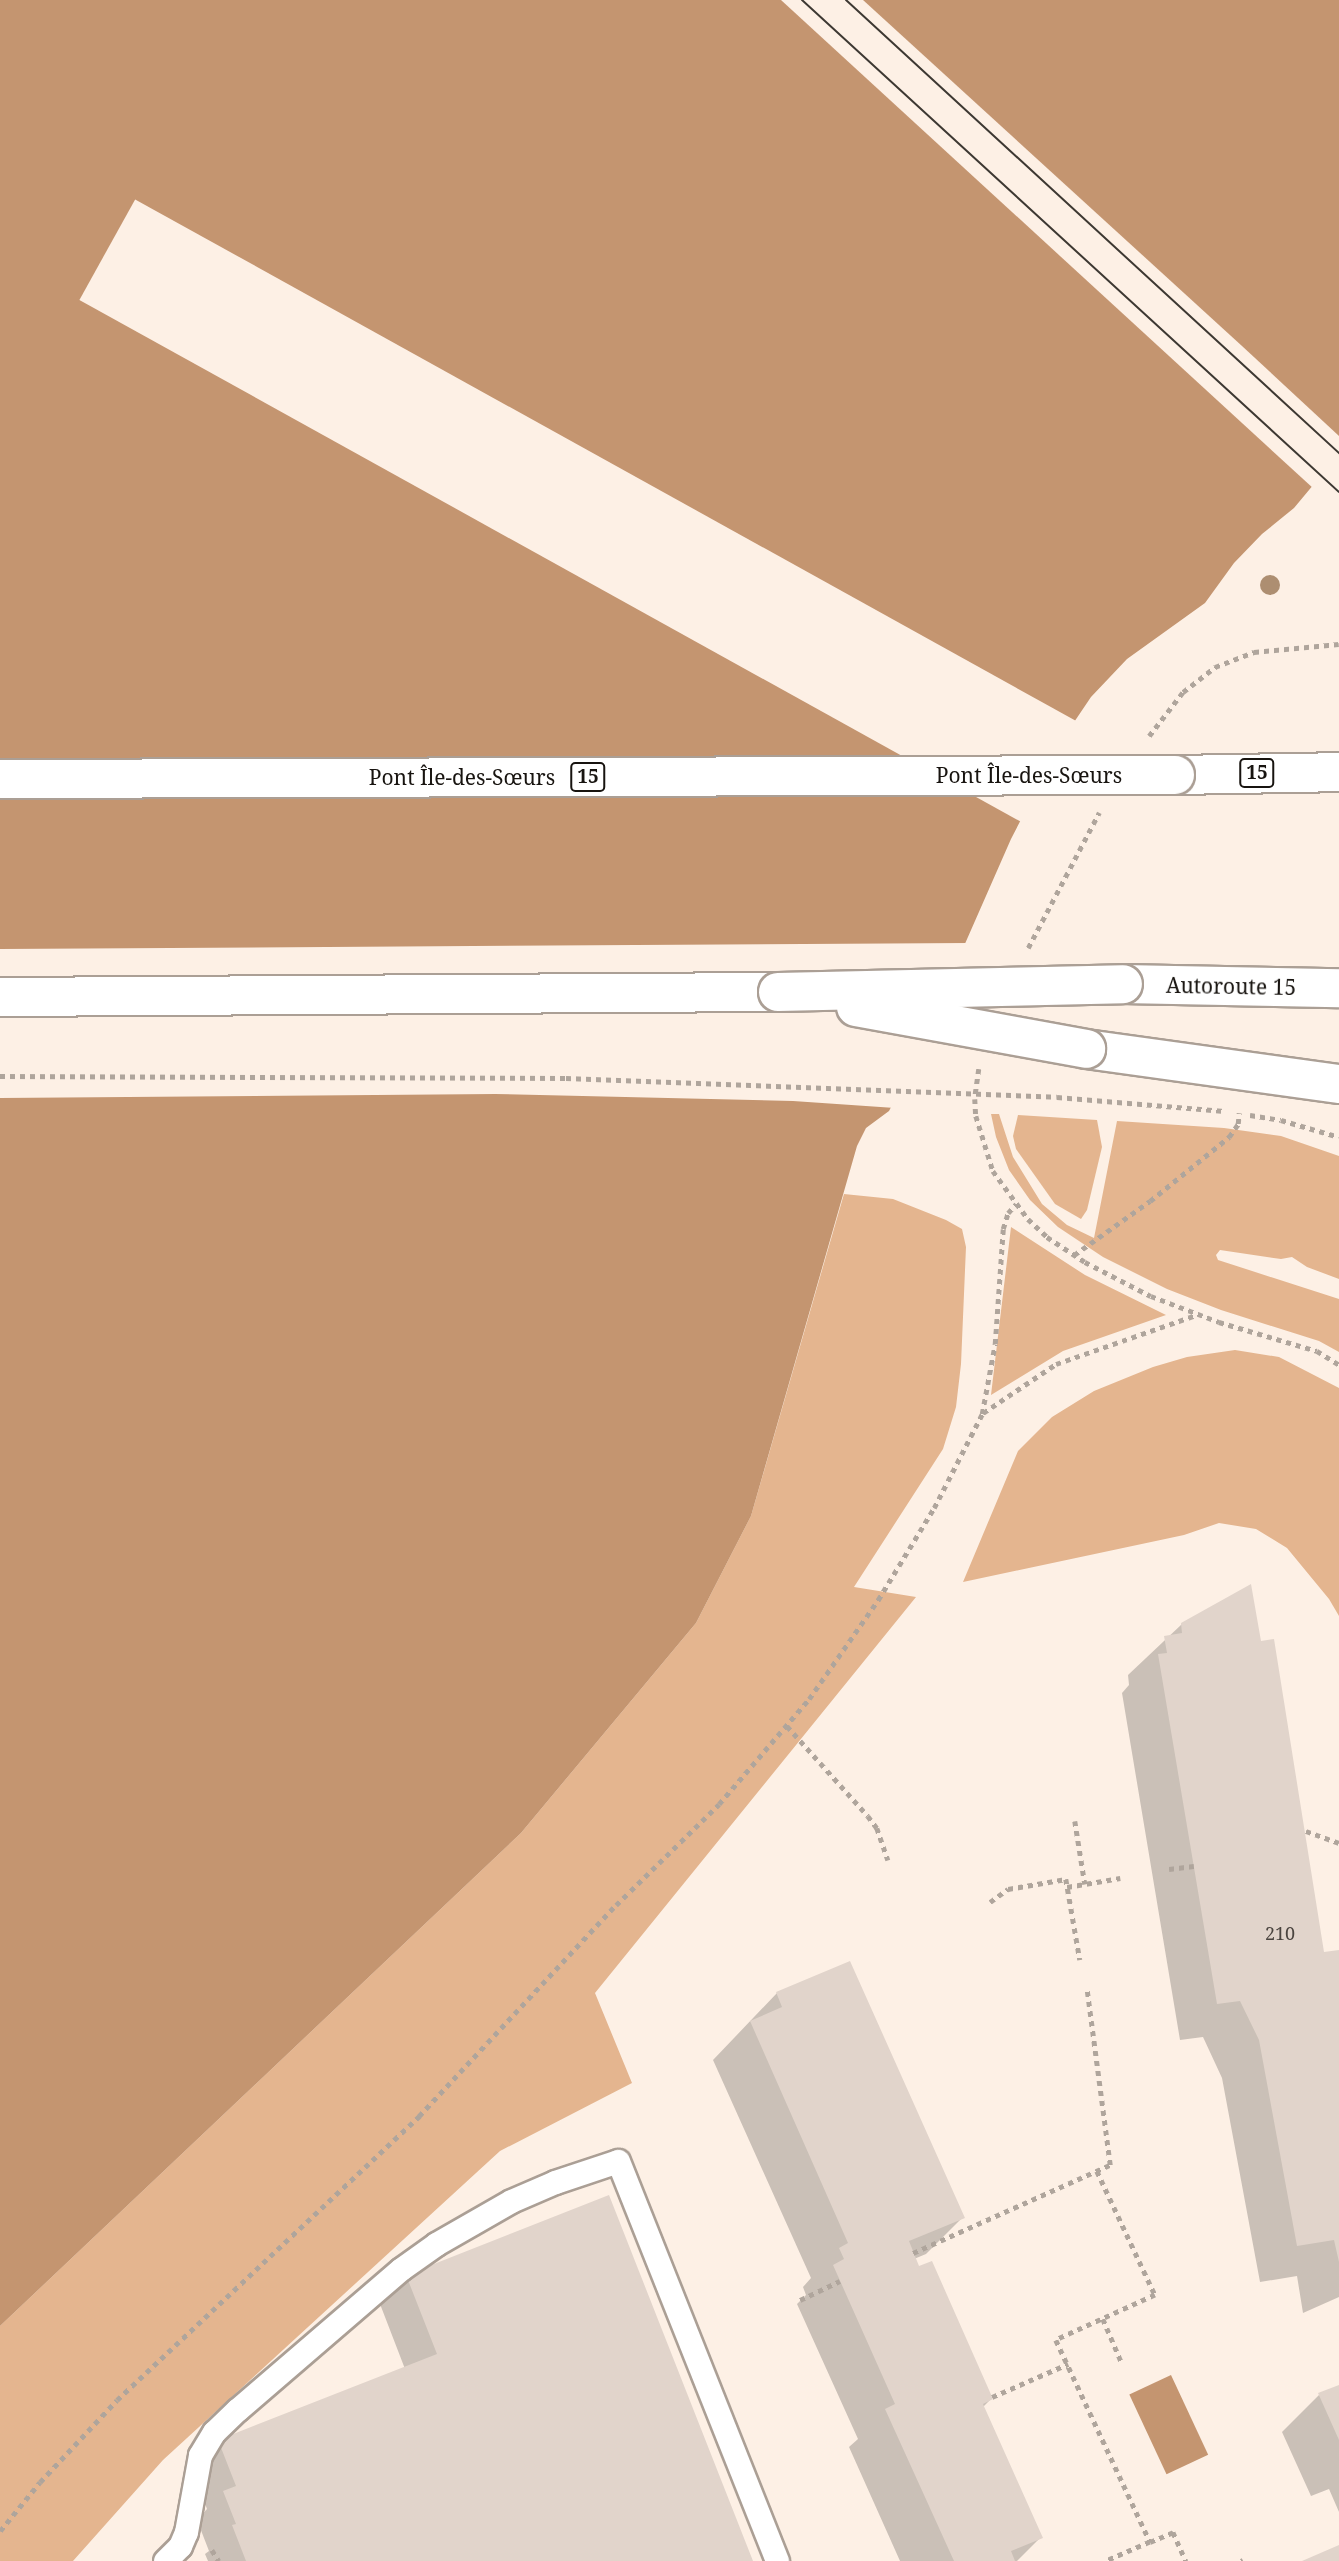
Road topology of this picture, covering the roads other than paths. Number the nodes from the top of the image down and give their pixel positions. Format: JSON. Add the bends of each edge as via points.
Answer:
{"nodes":[{"id":1,"x":1339,"y":772,"type":"edge"},
{"id":2,"x":0,"y":779,"type":"edge"},
{"id":3,"x":1339,"y":988,"type":"edge"},
{"id":4,"x":778,"y":992,"type":"junction"},
{"id":5,"x":0,"y":997,"type":"edge"},
{"id":6,"x":1339,"y":1084,"type":"edge"},
{"id":7,"x":165,"y":2561,"type":"edge"},
{"id":8,"x":777,"y":2561,"type":"edge"}],
"edges":[{"from":1,"to":2,"type":"highway","name":"Pont Île-des-Sœurs","number":"15","bridge":true},
{"from":3,"to":4,"type":"highway","name":"Autoroute 15","bridge":true,"via":[[1123,984]]},
{"from":4,"to":5,"type":"highway"},
{"from":4,"to":6,"type":"highway","bridge":true,"via":[[1086,1049]]},
{"from":7,"to":8,"type":"lane","via":[[186,2532],[200,2455],[214,2432],[237,2410],[436,2244],[511,2201],[618,2161]]}]}
